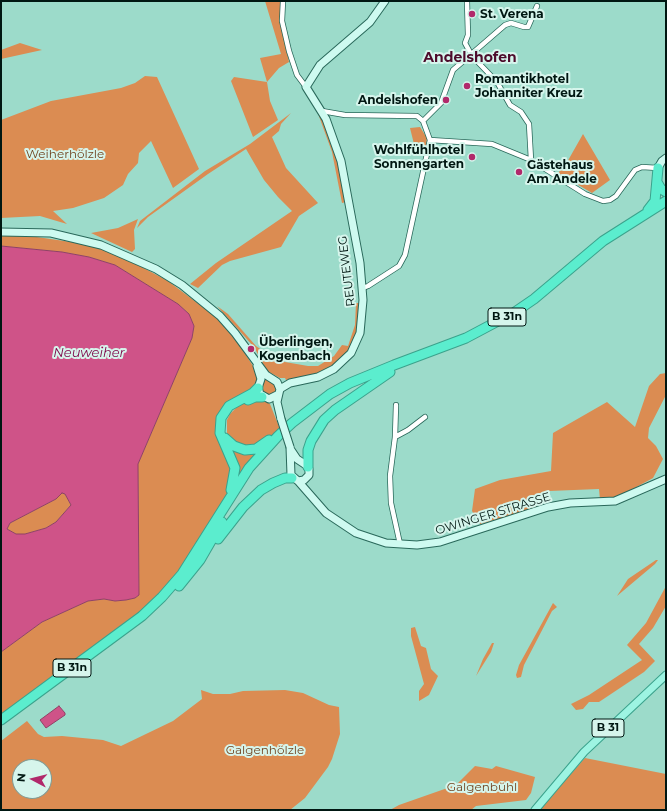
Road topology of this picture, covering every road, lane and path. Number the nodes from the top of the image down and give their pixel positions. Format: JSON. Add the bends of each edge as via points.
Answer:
{"nodes":[{"id":1,"x":283,"y":1,"type":"edge"},
{"id":2,"x":385,"y":1,"type":"edge"},
{"id":3,"x":467,"y":1,"type":"edge"},
{"id":4,"x":537,"y":6,"type":"dead end"},
{"id":5,"x":472,"y":56,"type":"junction"},
{"id":6,"x":306,"y":87,"type":"junction"},
{"id":7,"x":322,"y":111,"type":"junction"},
{"id":8,"x":423,"y":121,"type":"junction"},
{"id":9,"x":430,"y":140,"type":"junction"},
{"id":10,"x":666,"y":158,"type":"edge"},
{"id":11,"x":532,"y":160,"type":"junction"},
{"id":12,"x":658,"y":168,"type":"junction"},
{"id":13,"x":657,"y":182,"type":"junction"},
{"id":14,"x":666,"y":192,"type":"edge"},
{"id":15,"x":666,"y":201,"type":"edge"},
{"id":16,"x":666,"y":208,"type":"edge"},
{"id":17,"x":648,"y":211,"type":"junction"},
{"id":18,"x":1,"y":232,"type":"edge"},
{"id":19,"x":363,"y":288,"type":"junction"},
{"id":20,"x":256,"y":364,"type":"junction"},
{"id":21,"x":390,"y":372,"type":"junction"},
{"id":22,"x":269,"y":377,"type":"junction"},
{"id":23,"x":277,"y":382,"type":"junction"},
{"id":24,"x":290,"y":383,"type":"junction"},
{"id":25,"x":268,"y":392,"type":"junction"},
{"id":26,"x":396,"y":405,"type":"dead end"},
{"id":27,"x":425,"y":417,"type":"dead end"},
{"id":28,"x":278,"y":436,"type":"junction"},
{"id":29,"x":395,"y":437,"type":"junction"},
{"id":30,"x":290,"y":449,"type":"junction"},
{"id":31,"x":304,"y":465,"type":"junction"},
{"id":32,"x":292,"y":467,"type":"junction"},
{"id":33,"x":306,"y":479,"type":"junction"},
{"id":34,"x":666,"y":479,"type":"edge"},
{"id":35,"x":295,"y":480,"type":"junction"},
{"id":36,"x":312,"y":497,"type":"junction"},
{"id":37,"x":228,"y":500,"type":"junction"},
{"id":38,"x":400,"y":544,"type":"junction"},
{"id":39,"x":200,"y":560,"type":"junction"},
{"id":40,"x":142,"y":616,"type":"junction"},
{"id":41,"x":666,"y":675,"type":"edge"},
{"id":42,"x":1,"y":720,"type":"edge"},
{"id":43,"x":535,"y":810,"type":"edge"}],
"edges":[{"from":1,"to":6,"type":"street","via":[[282,21],[289,50],[297,75]]},
{"from":2,"to":6,"type":"street","via":[[370,22],[320,65]]},
{"from":3,"to":5,"type":"street","via":[[468,35],[465,43]]},
{"from":4,"to":5,"type":"street","via":[[528,27],[511,23],[505,25]]},
{"from":5,"to":8,"type":"street","via":[[453,70],[441,103]]},
{"from":5,"to":11,"type":"street","via":[[497,82],[510,105],[521,112],[529,124]]},
{"from":6,"to":7,"type":"street","name":"REUTEWEG"},
{"from":7,"to":8,"type":"street","via":[[345,115],[417,116]]},
{"from":7,"to":19,"type":"street","name":"REUTEWEG","via":[[342,168]]},
{"from":8,"to":9,"type":"street"},
{"from":9,"to":11,"type":"street","via":[[492,144]]},
{"from":9,"to":19,"type":"street","via":[[405,255],[399,266]]},
{"from":10,"to":12,"type":"street"},
{"from":11,"to":12,"type":"street","via":[[585,194],[603,201],[616,196],[636,170],[642,167]]},
{"from":12,"to":13,"type":"highway"},
{"from":13,"to":14,"type":"highway"},
{"from":13,"to":17,"type":"highway","via":[[655,201]]},
{"from":15,"to":17,"type":"highway","number":"B 31n"},
{"from":16,"to":21,"type":"highway","number":"B 31n","via":[[603,247],[514,319],[465,345]]},
{"from":17,"to":28,"type":"highway","number":"B 31n","via":[[603,241],[515,312],[466,338],[350,383],[330,394]]},
{"from":18,"to":20,"type":"street","via":[[51,233],[87,241],[115,250],[156,269],[192,292],[220,316]]},
{"from":19,"to":24,"type":"street","name":"REUTEWEG","via":[[362,325],[351,353],[341,364],[328,372]]},
{"from":20,"to":22,"type":"street"},
{"from":20,"to":25,"type":"street"},
{"from":21,"to":31,"type":"highway","via":[[324,420],[311,441]]},
{"from":21,"to":39,"type":"highway","number":"B 31n","via":[[338,396],[299,424],[276,445],[239,492]]},
{"from":22,"to":23,"type":"street"},
{"from":22,"to":25,"type":"street"},
{"from":23,"to":24,"type":"street","name":"REUTEWEG"},
{"from":23,"to":25,"type":"street"},
{"from":24,"to":25,"type":"street","name":"REUTEWEG"},
{"from":25,"to":28,"type":"highway","via":[[231,409],[224,421],[224,434],[234,446],[245,450],[256,449]]},
{"from":25,"to":30,"type":"street","bridge":true,"via":[[278,411]]},
{"from":25,"to":37,"type":"highway","via":[[253,393],[229,406],[221,418],[220,433],[235,468],[234,483]]},
{"from":26,"to":29,"type":"street"},
{"from":27,"to":29,"type":"street"},
{"from":28,"to":37,"type":"highway","number":"B 31n","via":[[250,468]]},
{"from":29,"to":38,"type":"street","via":[[390,476],[391,503]]},
{"from":30,"to":31,"type":"street"},
{"from":30,"to":32,"type":"street"},
{"from":31,"to":32,"type":"street","via":[[296,464]]},
{"from":31,"to":33,"type":"street","via":[[309,474]]},
{"from":32,"to":35,"type":"street","via":[[290,472]]},
{"from":33,"to":35,"type":"street"},
{"from":33,"to":36,"type":"street","name":"OWINGER STRASSE"},
{"from":34,"to":38,"type":"street","name":"OWINGER STRASSE","via":[[615,501],[570,503],[548,507],[440,542]]},
{"from":35,"to":36,"type":"street","name":"OWINGER STRASSE"},
{"from":35,"to":39,"type":"highway","via":[[273,483],[252,498]]},
{"from":36,"to":38,"type":"street","name":"OWINGER STRASSE","via":[[334,519],[356,533],[386,543]]},
{"from":37,"to":40,"type":"highway","number":"B 31n","via":[[182,574]]},
{"from":39,"to":40,"type":"highway","number":"B 31n","via":[[169,596]]},
{"from":40,"to":42,"type":"highway","number":"B 31n"},
{"from":41,"to":43,"type":"main road","number":"B 31","via":[[584,752]]}]}
